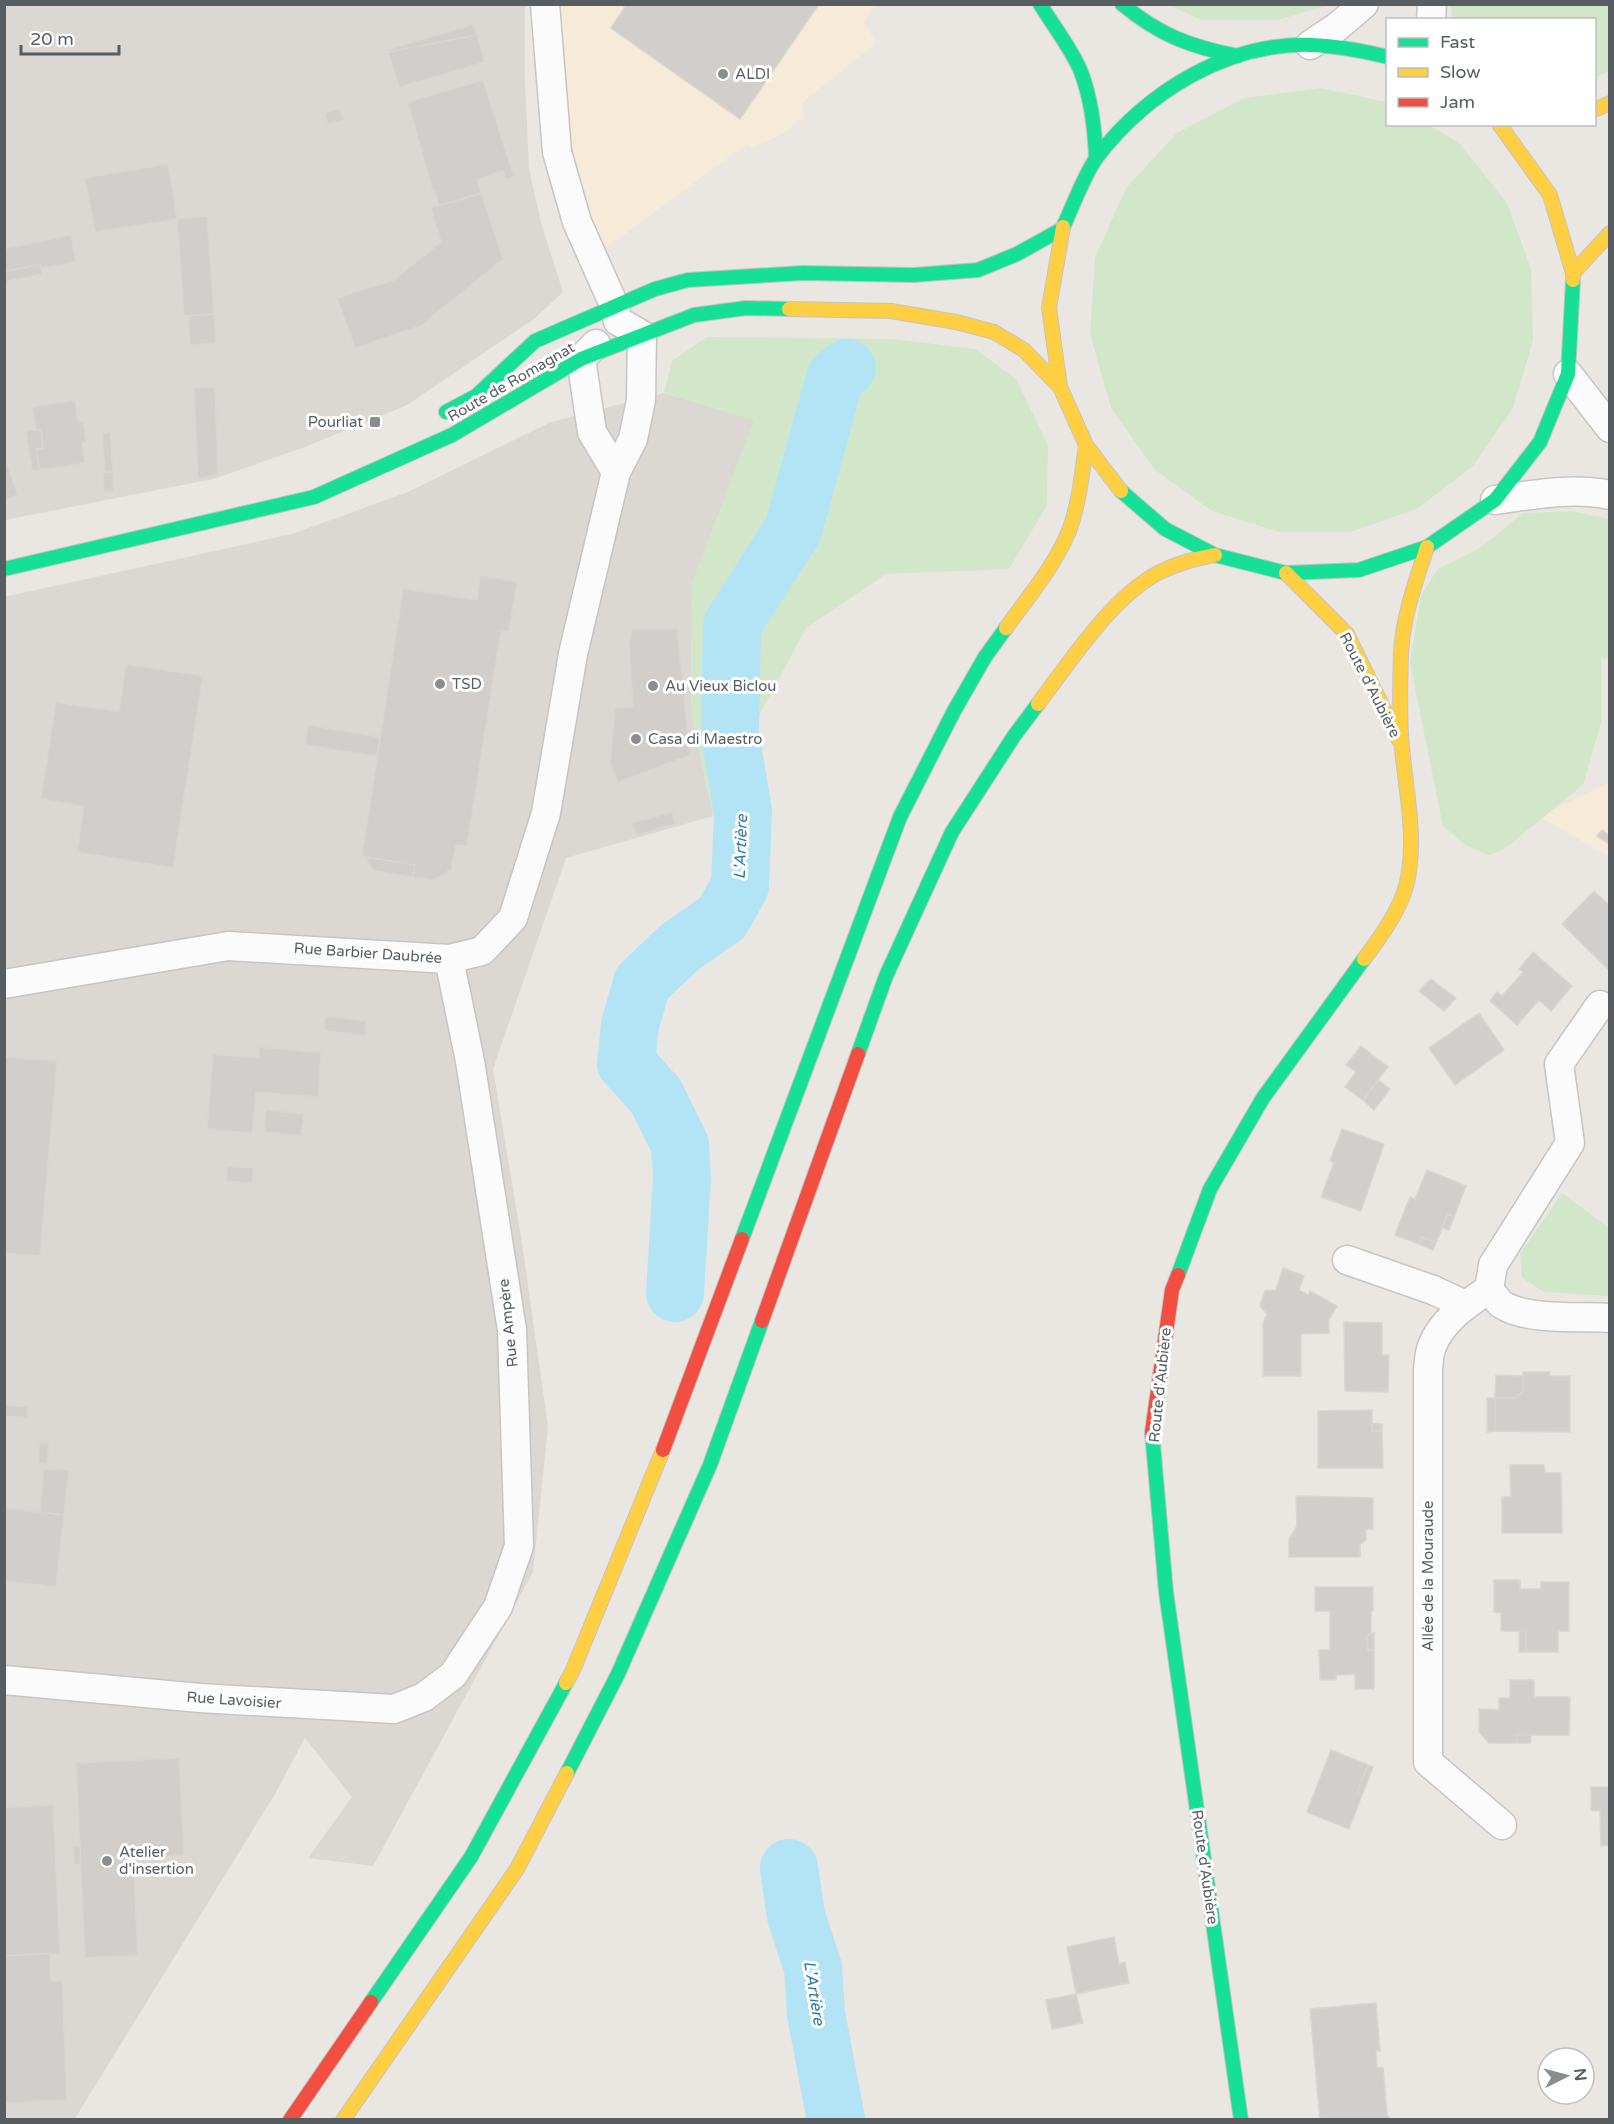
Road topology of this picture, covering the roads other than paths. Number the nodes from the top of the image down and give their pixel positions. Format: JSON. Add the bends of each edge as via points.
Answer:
{"nodes":[{"id":1,"x":545,"y":4,"type":"edge"},
{"id":2,"x":1040,"y":4,"type":"edge"},
{"id":3,"x":1122,"y":4,"type":"edge"},
{"id":4,"x":1364,"y":4,"type":"edge"},
{"id":5,"x":1310,"y":45,"type":"junction"},
{"id":6,"x":1238,"y":56,"type":"junction"},
{"id":7,"x":1386,"y":57,"type":"edge"},
{"id":8,"x":1610,"y":103,"type":"edge"},
{"id":9,"x":1596,"y":109,"type":"edge"},
{"id":10,"x":1501,"y":126,"type":"edge"},
{"id":11,"x":1096,"y":159,"type":"junction"},
{"id":12,"x":1062,"y":229,"type":"junction"},
{"id":13,"x":1610,"y":233,"type":"edge"},
{"id":14,"x":803,"y":273,"type":"joint"},
{"id":15,"x":1573,"y":273,"type":"junction"},
{"id":16,"x":625,"y":321,"type":"junction"},
{"id":17,"x":581,"y":359,"type":"junction"},
{"id":18,"x":1568,"y":374,"type":"junction"},
{"id":19,"x":1060,"y":387,"type":"junction"},
{"id":20,"x":438,"y":416,"type":"dead end"},
{"id":21,"x":1610,"y":428,"type":"edge"},
{"id":22,"x":1086,"y":445,"type":"junction"},
{"id":23,"x":616,"y":472,"type":"junction"},
{"id":24,"x":1610,"y":495,"type":"edge"},
{"id":25,"x":1495,"y":500,"type":"junction"},
{"id":26,"x":1427,"y":548,"type":"junction"},
{"id":27,"x":1215,"y":555,"type":"junction"},
{"id":28,"x":4,"y":569,"type":"edge"},
{"id":29,"x":1286,"y":573,"type":"junction"},
{"id":30,"x":1402,"y":747,"type":"junction"},
{"id":31,"x":449,"y":959,"type":"junction"},
{"id":32,"x":4,"y":984,"type":"edge"},
{"id":33,"x":1600,"y":1005,"type":"dead end"},
{"id":34,"x":1347,"y":1260,"type":"dead end"},
{"id":35,"x":1489,"y":1289,"type":"junction"},
{"id":36,"x":1465,"y":1305,"type":"junction"},
{"id":37,"x":1610,"y":1318,"type":"edge"},
{"id":38,"x":453,"y":1675,"type":"joint"},
{"id":39,"x":4,"y":1680,"type":"edge"},
{"id":40,"x":1502,"y":1825,"type":"dead end"},
{"id":41,"x":290,"y":2120,"type":"edge"},
{"id":42,"x":344,"y":2120,"type":"edge"},
{"id":43,"x":1241,"y":2120,"type":"edge"}],
"edges":[{"from":1,"to":16,"type":"street","via":[[557,152],[577,222]]},
{"from":2,"to":11,"type":"main road","via":[[1080,70],[1095,128]]},
{"from":3,"to":6,"type":"main road","via":[[1168,37],[1197,49]]},
{"from":4,"to":5,"type":"street"},
{"from":5,"to":6,"type":"main road"},
{"from":5,"to":7,"type":"main road"},
{"from":6,"to":11,"type":"main road","via":[[1183,79],[1135,114]]},
{"from":8,"to":9,"type":"main road"},
{"from":10,"to":15,"type":"main road","via":[[1550,195]]},
{"from":11,"to":12,"type":"main road"},
{"from":12,"to":14,"type":"main road","via":[[978,270],[914,275]]},
{"from":12,"to":19,"type":"main road","via":[[1049,308]]},
{"from":13,"to":15,"type":"main road"},
{"from":14,"to":16,"type":"street","via":[[689,293]]},
{"from":15,"to":18,"type":"main road"},
{"from":16,"to":17,"type":"street"},
{"from":16,"to":19,"type":"main road","name":"Route de Romagnat","via":[[746,308],[891,311],[994,332],[1024,350]]},
{"from":16,"to":20,"type":"main road","name":"Route de Romagnat","via":[[535,341],[476,396]]},
{"from":16,"to":23,"type":"street","name":"Rue Barbier Daubrée","via":[[641,400],[633,439]]},
{"from":17,"to":23,"type":"street","via":[[592,432]]},
{"from":17,"to":28,"type":"main road","name":"Route de Romagnat","via":[[452,435],[350,483],[284,505]]},
{"from":18,"to":21,"type":"street"},
{"from":18,"to":25,"type":"main road","via":[[1540,442]]},
{"from":19,"to":22,"type":"main road"},
{"from":22,"to":27,"type":"main road","via":[[1121,491],[1147,514]]},
{"from":22,"to":41,"type":"main road","via":[[1078,500],[1056,558],[985,657],[900,817],[660,1458],[573,1670],[471,1857]]},
{"from":23,"to":31,"type":"street","name":"Rue Barbier Daubrée","via":[[573,654],[546,813],[513,918],[482,951]]},
{"from":24,"to":25,"type":"street","via":[[1563,491]]},
{"from":25,"to":26,"type":"main road"},
{"from":26,"to":29,"type":"main road","via":[[1359,570]]},
{"from":26,"to":30,"type":"main road","name":"Route d'Aubière","via":[[1410,598],[1401,651]]},
{"from":27,"to":29,"type":"main road"},
{"from":27,"to":42,"type":"main road","via":[[1182,562],[1156,574],[1114,609],[1014,736],[952,832],[886,976],[710,1465],[618,1674],[517,1869]]},
{"from":29,"to":30,"type":"main road","name":"Route d'Aubière","via":[[1347,634]]},
{"from":30,"to":43,"type":"main road","name":"Route d'Aubière","via":[[1410,803],[1410,856],[1404,892],[1384,932],[1263,1098],[1210,1189],[1172,1290],[1152,1435],[1166,1592]]},
{"from":31,"to":32,"type":"street","name":"Rue Barbier Daubrée","via":[[228,946]]},
{"from":31,"to":38,"type":"street","name":"Rue Ampère","via":[[470,1061],[512,1330],[519,1546],[498,1607]]},
{"from":33,"to":35,"type":"street","via":[[1559,1064],[1570,1143],[1493,1265]]},
{"from":34,"to":36,"type":"street"},
{"from":35,"to":36,"type":"street","name":"Allée de la Mouraude"},
{"from":35,"to":37,"type":"street","via":[[1500,1303],[1513,1310],[1537,1315]]},
{"from":36,"to":40,"type":"street","name":"Allée de la Mouraude","via":[[1442,1328],[1431,1347],[1428,1369],[1428,1762]]},
{"from":38,"to":39,"type":"street","name":"Rue Lavoisier","via":[[424,1697],[394,1709],[200,1698]]}]}
